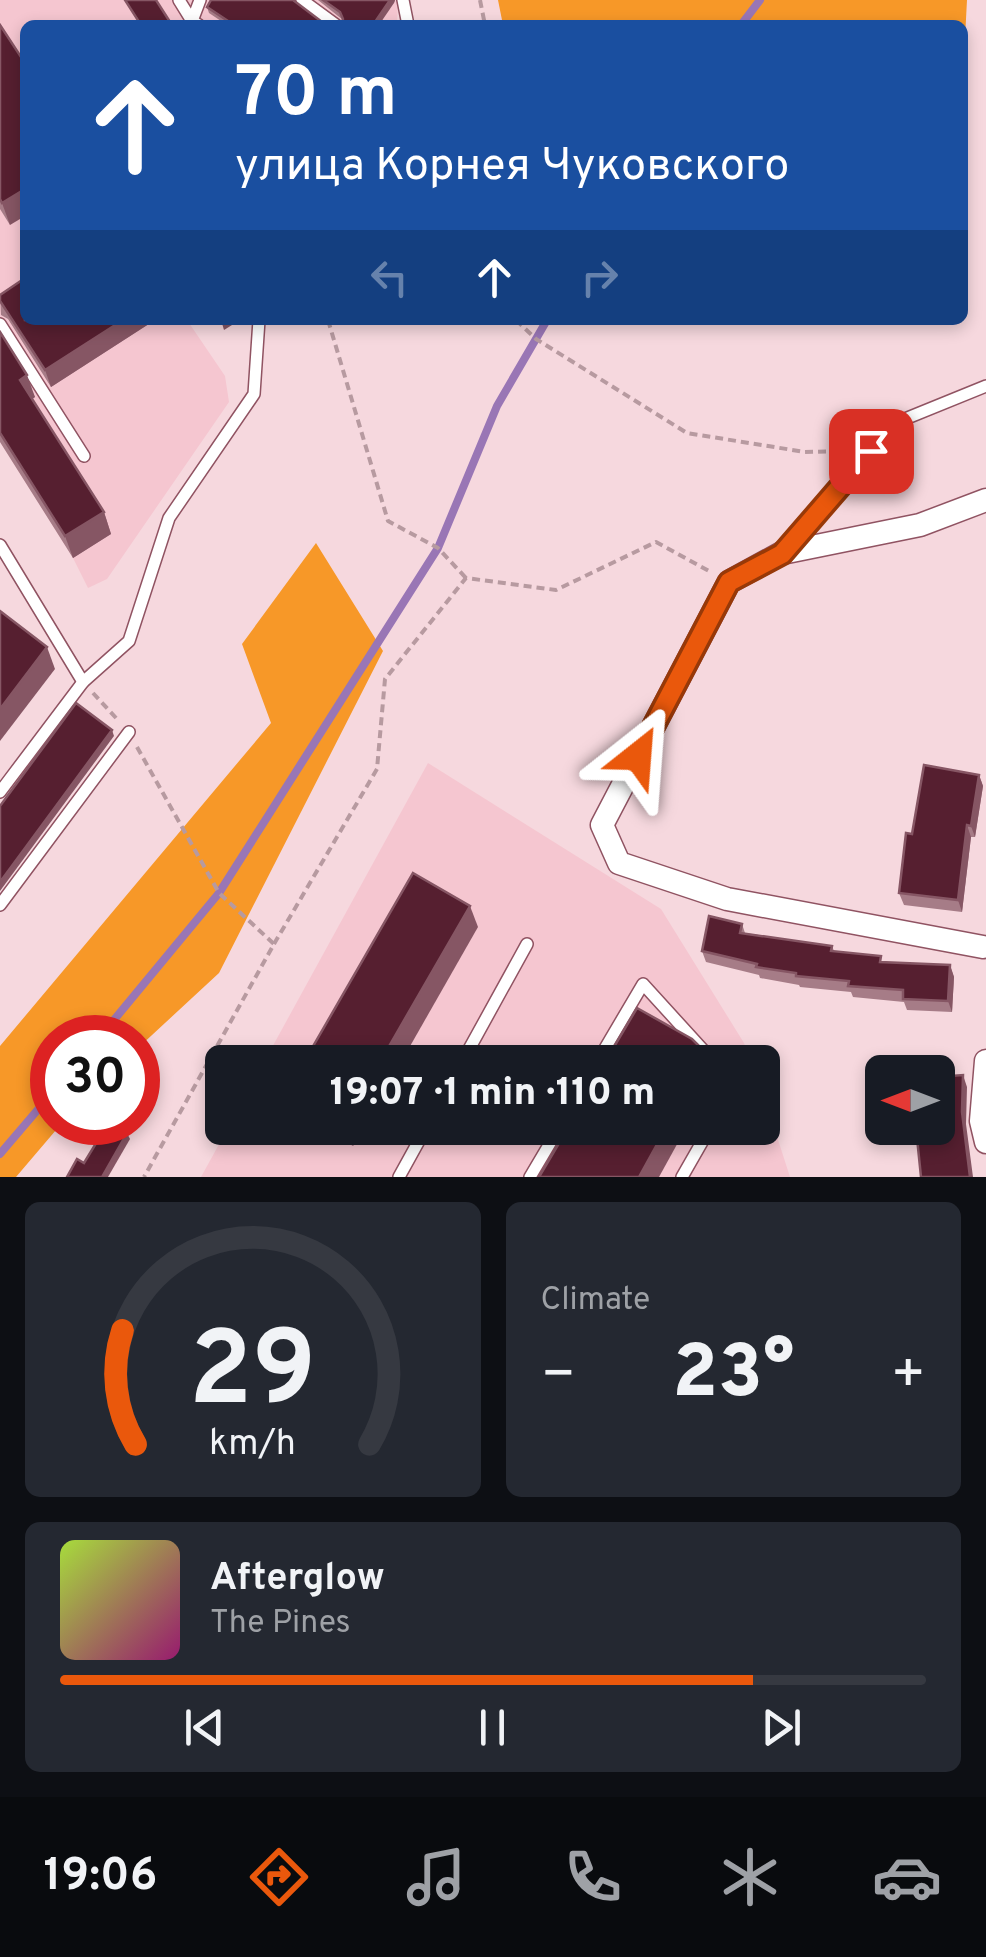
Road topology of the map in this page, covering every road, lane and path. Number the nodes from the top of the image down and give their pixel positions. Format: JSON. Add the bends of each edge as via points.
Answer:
{"nodes":[{"id":1,"x":302,"y":0,"type":"edge"},
{"id":2,"x":329,"y":20,"type":"edge"},
{"id":3,"x":0,"y":324,"type":"edge"},
{"id":4,"x":259,"y":325,"type":"edge"},
{"id":5,"x":329,"y":325,"type":"edge"},
{"id":6,"x":521,"y":325,"type":"edge"},
{"id":7,"x":986,"y":386,"type":"edge"},
{"id":8,"x":871,"y":451,"type":"junction"},
{"id":9,"x":84,"y":456,"type":"dead end"},
{"id":10,"x":986,"y":500,"type":"edge"},
{"id":11,"x":0,"y":546,"type":"edge"},
{"id":12,"x":782,"y":554,"type":"junction"},
{"id":13,"x":466,"y":578,"type":"junction"},
{"id":14,"x":729,"y":582,"type":"junction"},
{"id":15,"x":83,"y":682,"type":"junction"},
{"id":16,"x":129,"y":732,"type":"junction"},
{"id":17,"x":0,"y":792,"type":"edge"},
{"id":18,"x":0,"y":905,"type":"edge"},
{"id":19,"x":986,"y":922,"type":"edge"},
{"id":20,"x":274,"y":944,"type":"junction"},
{"id":21,"x":527,"y":944,"type":"dead end"},
{"id":22,"x":984,"y":954,"type":"edge"},
{"id":23,"x":471,"y":1045,"type":"edge"},
{"id":24,"x":607,"y":1045,"type":"edge"},
{"id":25,"x":699,"y":1045,"type":"edge"},
{"id":26,"x":986,"y":1061,"type":"edge"},
{"id":27,"x":986,"y":1142,"type":"edge"},
{"id":28,"x":417,"y":1145,"type":"edge"},
{"id":29,"x":549,"y":1145,"type":"edge"},
{"id":30,"x":700,"y":1145,"type":"edge"},
{"id":31,"x":144,"y":1177,"type":"edge"},
{"id":32,"x":399,"y":1177,"type":"edge"},
{"id":33,"x":530,"y":1177,"type":"edge"},
{"id":34,"x":682,"y":1177,"type":"edge"}],
"edges":[{"from":1,"to":2,"type":"lane"},
{"from":3,"to":9,"type":"lane"},
{"from":4,"to":15,"type":"lane","via":[[254,394],[169,518],[129,641]]},
{"from":5,"to":13,"type":"path","via":[[388,522],[438,548]]},
{"from":6,"to":8,"type":"path","via":[[687,434],[805,452]]},
{"from":7,"to":8,"type":"lane","via":[[894,423]]},
{"from":8,"to":12,"type":"lane"},
{"from":10,"to":12,"type":"street","via":[[920,525]]},
{"from":11,"to":15,"type":"lane"},
{"from":12,"to":14,"type":"street"},
{"from":13,"to":14,"type":"path","via":[[556,590],[656,542]]},
{"from":13,"to":20,"type":"path","via":[[385,679],[378,768]]},
{"from":14,"to":22,"type":"street","via":[[602,825],[619,863],[727,899]]},
{"from":15,"to":16,"type":"path"},
{"from":15,"to":17,"type":"lane"},
{"from":16,"to":18,"type":"lane"},
{"from":16,"to":20,"type":"path","via":[[219,893]]},
{"from":19,"to":22,"type":"street"},
{"from":20,"to":31,"type":"path"},
{"from":21,"to":23,"type":"lane"},
{"from":24,"to":25,"type":"lane","via":[[644,984]]},
{"from":26,"to":27,"type":"street"},
{"from":28,"to":32,"type":"lane"},
{"from":29,"to":33,"type":"lane"},
{"from":30,"to":34,"type":"lane"}]}
